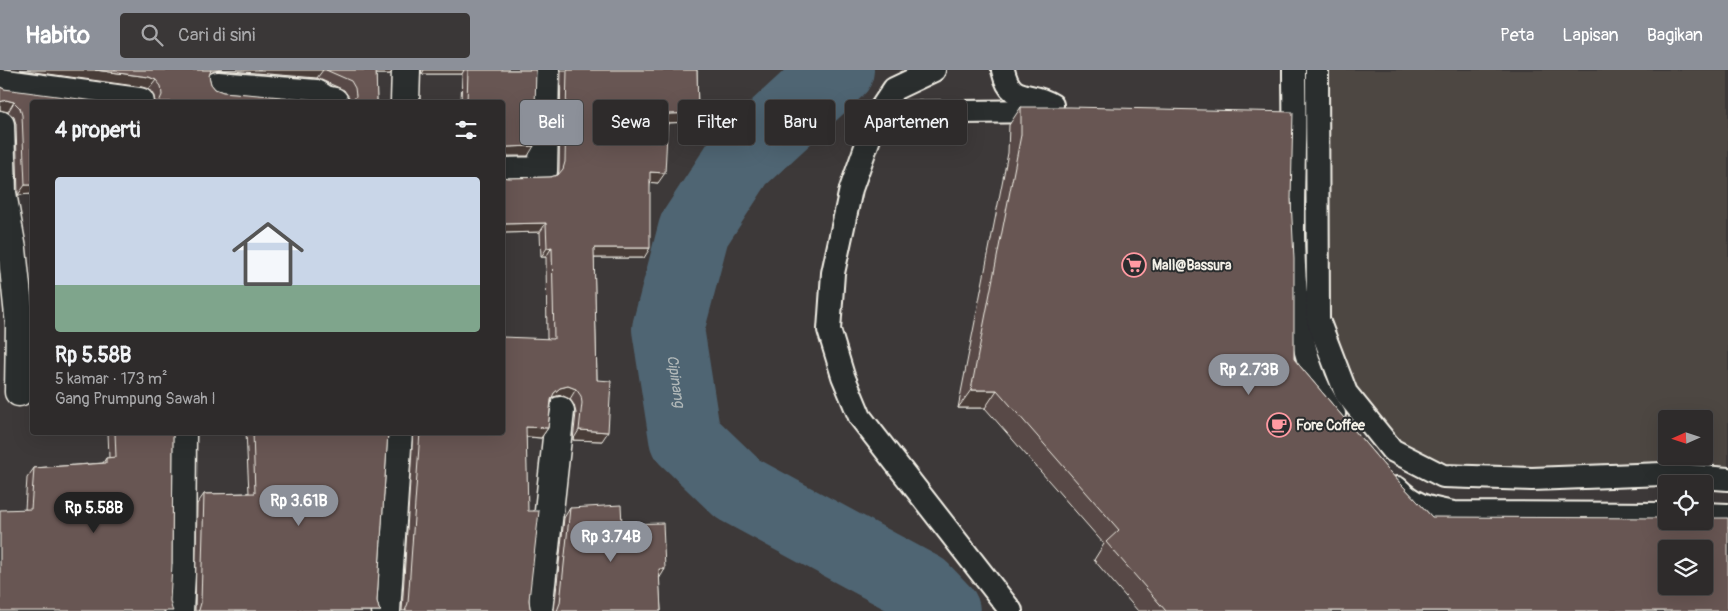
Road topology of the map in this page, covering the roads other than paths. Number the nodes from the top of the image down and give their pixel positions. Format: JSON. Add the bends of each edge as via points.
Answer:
{"nodes":[{"id":1,"x":406,"y":70,"type":"edge"},
{"id":2,"x":545,"y":70,"type":"edge"},
{"id":3,"x":934,"y":70,"type":"edge"},
{"id":4,"x":1003,"y":70,"type":"edge"},
{"id":5,"x":1294,"y":70,"type":"edge"},
{"id":6,"x":1317,"y":70,"type":"edge"},
{"id":7,"x":0,"y":83,"type":"edge"},
{"id":8,"x":218,"y":86,"type":"edge"},
{"id":9,"x":125,"y":100,"type":"edge"},
{"id":10,"x":325,"y":100,"type":"edge"},
{"id":11,"x":405,"y":100,"type":"edge"},
{"id":12,"x":887,"y":100,"type":"edge"},
{"id":13,"x":967,"y":112,"type":"edge"},
{"id":14,"x":1318,"y":117,"type":"junction"},
{"id":15,"x":1284,"y":118,"type":"junction"},
{"id":16,"x":0,"y":125,"type":"edge"},
{"id":17,"x":867,"y":145,"type":"edge"},
{"id":18,"x":505,"y":172,"type":"edge"},
{"id":19,"x":17,"y":392,"type":"edge"},
{"id":20,"x":560,"y":411,"type":"dead end"},
{"id":21,"x":1345,"y":428,"type":"edge"},
{"id":22,"x":182,"y":435,"type":"edge"},
{"id":23,"x":398,"y":435,"type":"edge"},
{"id":24,"x":1383,"y":474,"type":"edge"},
{"id":25,"x":1728,"y":479,"type":"edge"},
{"id":26,"x":1658,"y":514,"type":"edge"},
{"id":27,"x":1713,"y":514,"type":"edge"},
{"id":28,"x":1728,"y":514,"type":"edge"},
{"id":29,"x":179,"y":611,"type":"edge"},
{"id":30,"x":386,"y":611,"type":"edge"},
{"id":31,"x":538,"y":611,"type":"edge"},
{"id":32,"x":1011,"y":611,"type":"edge"}],
"edges":[{"from":1,"to":11,"type":"street"},
{"from":2,"to":18,"type":"street","via":[[543,171]]},
{"from":3,"to":12,"type":"lane","via":[[894,89]]},
{"from":4,"to":13,"type":"lane","via":[[1007,86],[1013,91],[1042,99],[1066,111]]},
{"from":5,"to":15,"type":"lane"},
{"from":6,"to":14,"type":"lane"},
{"from":7,"to":9,"type":"street"},
{"from":8,"to":10,"type":"street","via":[[316,94]]},
{"from":14,"to":15,"type":"lane"},
{"from":14,"to":25,"type":"lane","via":[[1318,320],[1346,394],[1392,450],[1443,476],[1532,479],[1663,474]]},
{"from":15,"to":21,"type":"lane","via":[[1303,340],[1323,399]]},
{"from":16,"to":19,"type":"street","via":[[2,194],[20,325]]},
{"from":17,"to":32,"type":"lane","via":[[851,189],[833,273],[829,330],[843,376],[860,417]]},
{"from":20,"to":31,"type":"street"},
{"from":22,"to":29,"type":"street"},
{"from":23,"to":30,"type":"street"},
{"from":24,"to":26,"type":"lane","via":[[1405,496],[1423,507],[1454,512]]},
{"from":27,"to":28,"type":"lane"}]}
